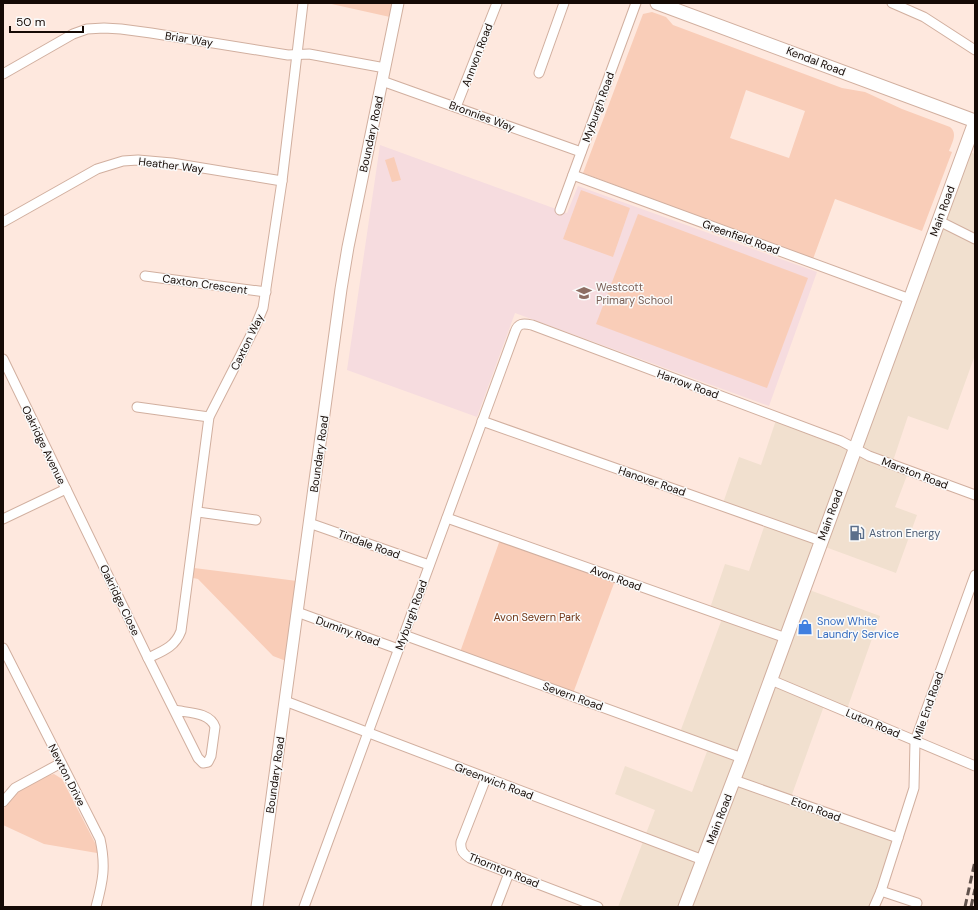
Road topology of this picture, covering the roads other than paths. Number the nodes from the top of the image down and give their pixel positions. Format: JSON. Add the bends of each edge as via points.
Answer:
{"nodes":[{"id":1,"x":303,"y":3,"type":"edge"},
{"id":2,"x":398,"y":3,"type":"edge"},
{"id":3,"x":497,"y":3,"type":"edge"},
{"id":4,"x":564,"y":3,"type":"edge"},
{"id":5,"x":636,"y":3,"type":"edge"},
{"id":6,"x":657,"y":3,"type":"edge"},
{"id":7,"x":892,"y":3,"type":"edge"},
{"id":8,"x":975,"y":50,"type":"edge"},
{"id":9,"x":297,"y":54,"type":"junction"},
{"id":10,"x":385,"y":68,"type":"junction"},
{"id":11,"x":539,"y":73,"type":"dead end"},
{"id":12,"x":3,"y":74,"type":"edge"},
{"id":13,"x":382,"y":81,"type":"junction"},
{"id":14,"x":456,"y":107,"type":"junction"},
{"id":15,"x":975,"y":122,"type":"edge"},
{"id":16,"x":581,"y":152,"type":"junction"},
{"id":17,"x":572,"y":175,"type":"junction"},
{"id":18,"x":282,"y":181,"type":"junction"},
{"id":19,"x":560,"y":210,"type":"dead end"},
{"id":20,"x":939,"y":221,"type":"junction"},
{"id":21,"x":3,"y":222,"type":"edge"},
{"id":22,"x":975,"y":239,"type":"edge"},
{"id":23,"x":145,"y":276,"type":"dead end"},
{"id":24,"x":266,"y":292,"type":"junction"},
{"id":25,"x":910,"y":299,"type":"junction"},
{"id":26,"x":520,"y":324,"type":"joint"},
{"id":27,"x":3,"y":359,"type":"edge"},
{"id":28,"x":136,"y":407,"type":"dead end"},
{"id":29,"x":209,"y":418,"type":"junction"},
{"id":30,"x":482,"y":421,"type":"junction"},
{"id":31,"x":855,"y":448,"type":"junction"},
{"id":32,"x":66,"y":489,"type":"junction"},
{"id":33,"x":975,"y":496,"type":"edge"},
{"id":34,"x":198,"y":512,"type":"junction"},
{"id":35,"x":447,"y":518,"type":"junction"},
{"id":36,"x":3,"y":519,"type":"edge"},
{"id":37,"x":256,"y":520,"type":"dead end"},
{"id":38,"x":310,"y":523,"type":"junction"},
{"id":39,"x":821,"y":541,"type":"junction"},
{"id":40,"x":429,"y":565,"type":"junction"},
{"id":41,"x":975,"y":575,"type":"edge"},
{"id":42,"x":297,"y":612,"type":"junction"},
{"id":43,"x":404,"y":635,"type":"junction"},
{"id":44,"x":786,"y":638,"type":"junction"},
{"id":45,"x":3,"y":648,"type":"edge"},
{"id":46,"x":398,"y":649,"type":"junction"},
{"id":47,"x":148,"y":658,"type":"junction"},
{"id":48,"x":771,"y":680,"type":"junction"},
{"id":49,"x":285,"y":701,"type":"junction"},
{"id":50,"x":174,"y":710,"type":"junction"},
{"id":51,"x":368,"y":732,"type":"junction"},
{"id":52,"x":915,"y":741,"type":"junction"},
{"id":53,"x":742,"y":758,"type":"junction"},
{"id":54,"x":61,"y":763,"type":"junction"},
{"id":55,"x":975,"y":766,"type":"edge"},
{"id":56,"x":486,"y":778,"type":"junction"},
{"id":57,"x":734,"y":780,"type":"junction"},
{"id":58,"x":3,"y":802,"type":"edge"},
{"id":59,"x":898,"y":838,"type":"junction"},
{"id":60,"x":703,"y":860,"type":"junction"},
{"id":61,"x":509,"y":873,"type":"junction"},
{"id":62,"x":881,"y":891,"type":"junction"},
{"id":63,"x":917,"y":903,"type":"dead end"},
{"id":64,"x":96,"y":907,"type":"edge"},
{"id":65,"x":257,"y":907,"type":"edge"},
{"id":66,"x":304,"y":907,"type":"edge"},
{"id":67,"x":496,"y":907,"type":"edge"},
{"id":68,"x":598,"y":907,"type":"edge"},
{"id":69,"x":685,"y":907,"type":"edge"},
{"id":70,"x":874,"y":907,"type":"edge"}],
"edges":[{"from":1,"to":9,"type":"street","name":"Caxton Way"},
{"from":2,"to":10,"type":"street","name":"Boundary Road"},
{"from":3,"to":14,"type":"street","name":"Annvon Road"},
{"from":4,"to":11,"type":"street"},
{"from":5,"to":16,"type":"street","name":"Myburgh Road"},
{"from":6,"to":15,"type":"main road","name":"Kendal Road"},
{"from":7,"to":8,"type":"street","via":[[924,17]]},
{"from":9,"to":10,"type":"street","name":"Briar Way"},
{"from":9,"to":12,"type":"street","name":"Briar Way","via":[[288,55],[121,29],[87,29],[73,34]]},
{"from":9,"to":18,"type":"street","name":"Caxton Way"},
{"from":10,"to":13,"type":"street","name":"Boundary Road"},
{"from":13,"to":14,"type":"street","name":"Bronnies Way"},
{"from":13,"to":38,"type":"street","name":"Boundary Road","via":[[348,247]]},
{"from":14,"to":16,"type":"street","name":"Bronnies Way"},
{"from":15,"to":20,"type":"main road","name":"Main Road"},
{"from":16,"to":17,"type":"street","name":"Myburgh Road"},
{"from":17,"to":19,"type":"street","name":"Myburgh Road"},
{"from":17,"to":25,"type":"street","name":"Greenfield Road"},
{"from":18,"to":21,"type":"street","name":"Heather Way","via":[[172,163],[123,161],[97,169]]},
{"from":18,"to":24,"type":"street","name":"Caxton Way"},
{"from":20,"to":22,"type":"street"},
{"from":20,"to":25,"type":"main road","name":"Main Road"},
{"from":23,"to":24,"type":"street","name":"Caxton Crescent"},
{"from":24,"to":29,"type":"street","name":"Caxton Way","via":[[261,315]]},
{"from":25,"to":31,"type":"main road","name":"Main Road"},
{"from":26,"to":30,"type":"street","name":"Myburgh Road","via":[[514,332]]},
{"from":26,"to":31,"type":"street","name":"Harrow Road","via":[[532,326]]},
{"from":27,"to":32,"type":"street","name":"Oakridge Avenue"},
{"from":28,"to":29,"type":"street"},
{"from":29,"to":34,"type":"street","name":"Caxton Way"},
{"from":30,"to":35,"type":"street","name":"Myburgh Road"},
{"from":30,"to":39,"type":"street","name":"Hanover Road"},
{"from":31,"to":33,"type":"street","name":"Marston Road"},
{"from":31,"to":39,"type":"main road","name":"Main Road"},
{"from":32,"to":36,"type":"street","name":"Oakridge Avenue"},
{"from":32,"to":47,"type":"street","name":"Oakridge Close"},
{"from":34,"to":37,"type":"street"},
{"from":34,"to":47,"type":"street","name":"Caxton Way","via":[[178,640]]},
{"from":35,"to":40,"type":"street","name":"Myburgh Road"},
{"from":35,"to":44,"type":"street","name":"Avon Road"},
{"from":38,"to":40,"type":"street","name":"Tindale Road"},
{"from":38,"to":42,"type":"street","name":"Boundary Road"},
{"from":39,"to":44,"type":"main road","name":"Main Road"},
{"from":40,"to":43,"type":"street","name":"Myburgh Road"},
{"from":41,"to":52,"type":"street","name":"Mile End Road"},
{"from":42,"to":46,"type":"street","name":"Duminy Road"},
{"from":42,"to":49,"type":"street","name":"Boundary Road"},
{"from":43,"to":46,"type":"street","name":"Myburgh Road"},
{"from":43,"to":53,"type":"street","name":"Severn Road"},
{"from":44,"to":48,"type":"main road","name":"Main Road"},
{"from":45,"to":54,"type":"street","name":"Newton Drive"},
{"from":46,"to":51,"type":"street","name":"Myburgh Road"},
{"from":47,"to":50,"type":"street","name":"Oakridge Close"},
{"from":48,"to":52,"type":"street","name":"Luton Road"},
{"from":48,"to":53,"type":"main road","name":"Main Road"},
{"from":49,"to":51,"type":"street","name":"Greenwich Road"},
{"from":49,"to":65,"type":"street","name":"Boundary Road"},
{"from":50,"to":50,"type":"street","name":"Oakridge Close","via":[[198,758],[203,763],[208,762],[215,727],[212,720],[205,716]]},
{"from":51,"to":56,"type":"street","name":"Greenwich Road"},
{"from":51,"to":66,"type":"street","name":"Myburgh Road"},
{"from":52,"to":55,"type":"street","name":"Luton Road"},
{"from":52,"to":59,"type":"street","name":"Mile End Road","via":[[914,788]]},
{"from":53,"to":57,"type":"main road","name":"Main Road"},
{"from":54,"to":58,"type":"street","via":[[15,788]]},
{"from":54,"to":64,"type":"street","name":"Newton Drive","via":[[100,839],[104,870]]},
{"from":56,"to":60,"type":"street","name":"Greenwich Road"},
{"from":56,"to":61,"type":"street","name":"Thornton Road","via":[[461,842],[462,851],[470,858]]},
{"from":57,"to":59,"type":"street","name":"Eton Road"},
{"from":57,"to":60,"type":"main road","name":"Main Road"},
{"from":59,"to":62,"type":"street","name":"Mile End Road"},
{"from":60,"to":69,"type":"main road","name":"Main Road"},
{"from":61,"to":67,"type":"street"},
{"from":61,"to":68,"type":"street","name":"Thornton Road"},
{"from":62,"to":63,"type":"street"},
{"from":62,"to":70,"type":"street","name":"Mile End Road"}]}
